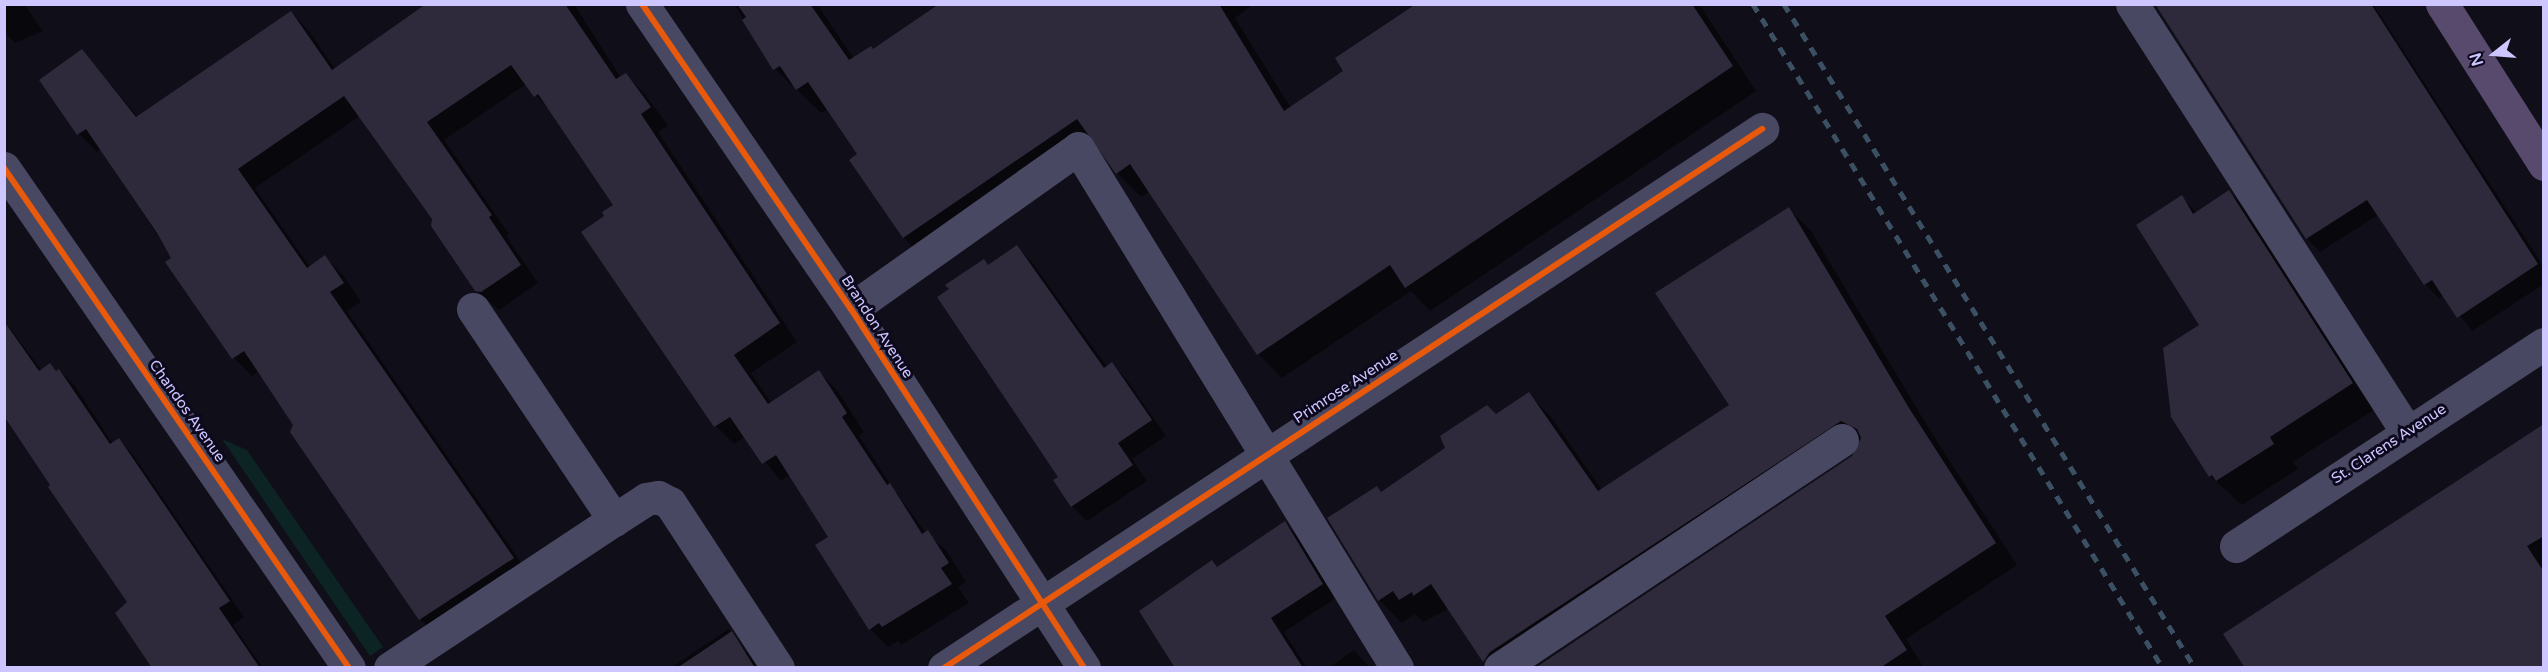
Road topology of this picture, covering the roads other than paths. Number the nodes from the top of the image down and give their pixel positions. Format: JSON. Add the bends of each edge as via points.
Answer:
{"nodes":[{"id":1,"x":642,"y":4,"type":"edge"},
{"id":2,"x":2132,"y":4,"type":"edge"},
{"id":3,"x":2442,"y":4,"type":"edge"},
{"id":4,"x":1762,"y":129,"type":"dead end"},
{"id":5,"x":2544,"y":164,"type":"edge"},
{"id":6,"x":4,"y":168,"type":"edge"},
{"id":7,"x":473,"y":309,"type":"dead end"},
{"id":8,"x":852,"y":309,"type":"junction"},
{"id":9,"x":2544,"y":344,"type":"edge"},
{"id":10,"x":2407,"y":432,"type":"junction"},
{"id":11,"x":1842,"y":440,"type":"dead end"},
{"id":12,"x":1268,"y":453,"type":"junction"},
{"id":13,"x":614,"y":520,"type":"junction"},
{"id":14,"x":2236,"y":546,"type":"dead end"},
{"id":15,"x":1042,"y":604,"type":"junction"},
{"id":16,"x":349,"y":668,"type":"edge"},
{"id":17,"x":390,"y":668,"type":"edge"},
{"id":18,"x":778,"y":668,"type":"edge"},
{"id":19,"x":944,"y":668,"type":"edge"},
{"id":20,"x":1084,"y":668,"type":"edge"},
{"id":21,"x":1397,"y":668,"type":"edge"},
{"id":22,"x":1500,"y":668,"type":"edge"}],
"edges":[{"from":1,"to":8,"type":"street","name":"Brandon Avenue"},
{"from":2,"to":10,"type":"street"},
{"from":3,"to":5,"type":"main road"},
{"from":4,"to":12,"type":"street","name":"Primrose Avenue"},
{"from":6,"to":16,"type":"street","name":"Chandos Avenue"},
{"from":7,"to":13,"type":"street"},
{"from":8,"to":12,"type":"street","via":[[1078,148]]},
{"from":8,"to":15,"type":"street","name":"Brandon Avenue"},
{"from":9,"to":10,"type":"street","name":"St. Clarens Avenue"},
{"from":10,"to":14,"type":"street","name":"St. Clarens Avenue"},
{"from":11,"to":22,"type":"street"},
{"from":12,"to":15,"type":"street","name":"Primrose Avenue"},
{"from":12,"to":21,"type":"street"},
{"from":13,"to":17,"type":"street"},
{"from":13,"to":18,"type":"street","via":[[646,499],[658,496],[670,503]]},
{"from":15,"to":19,"type":"street","name":"Primrose Avenue"},
{"from":15,"to":20,"type":"street","name":"Brandon Avenue"}]}
